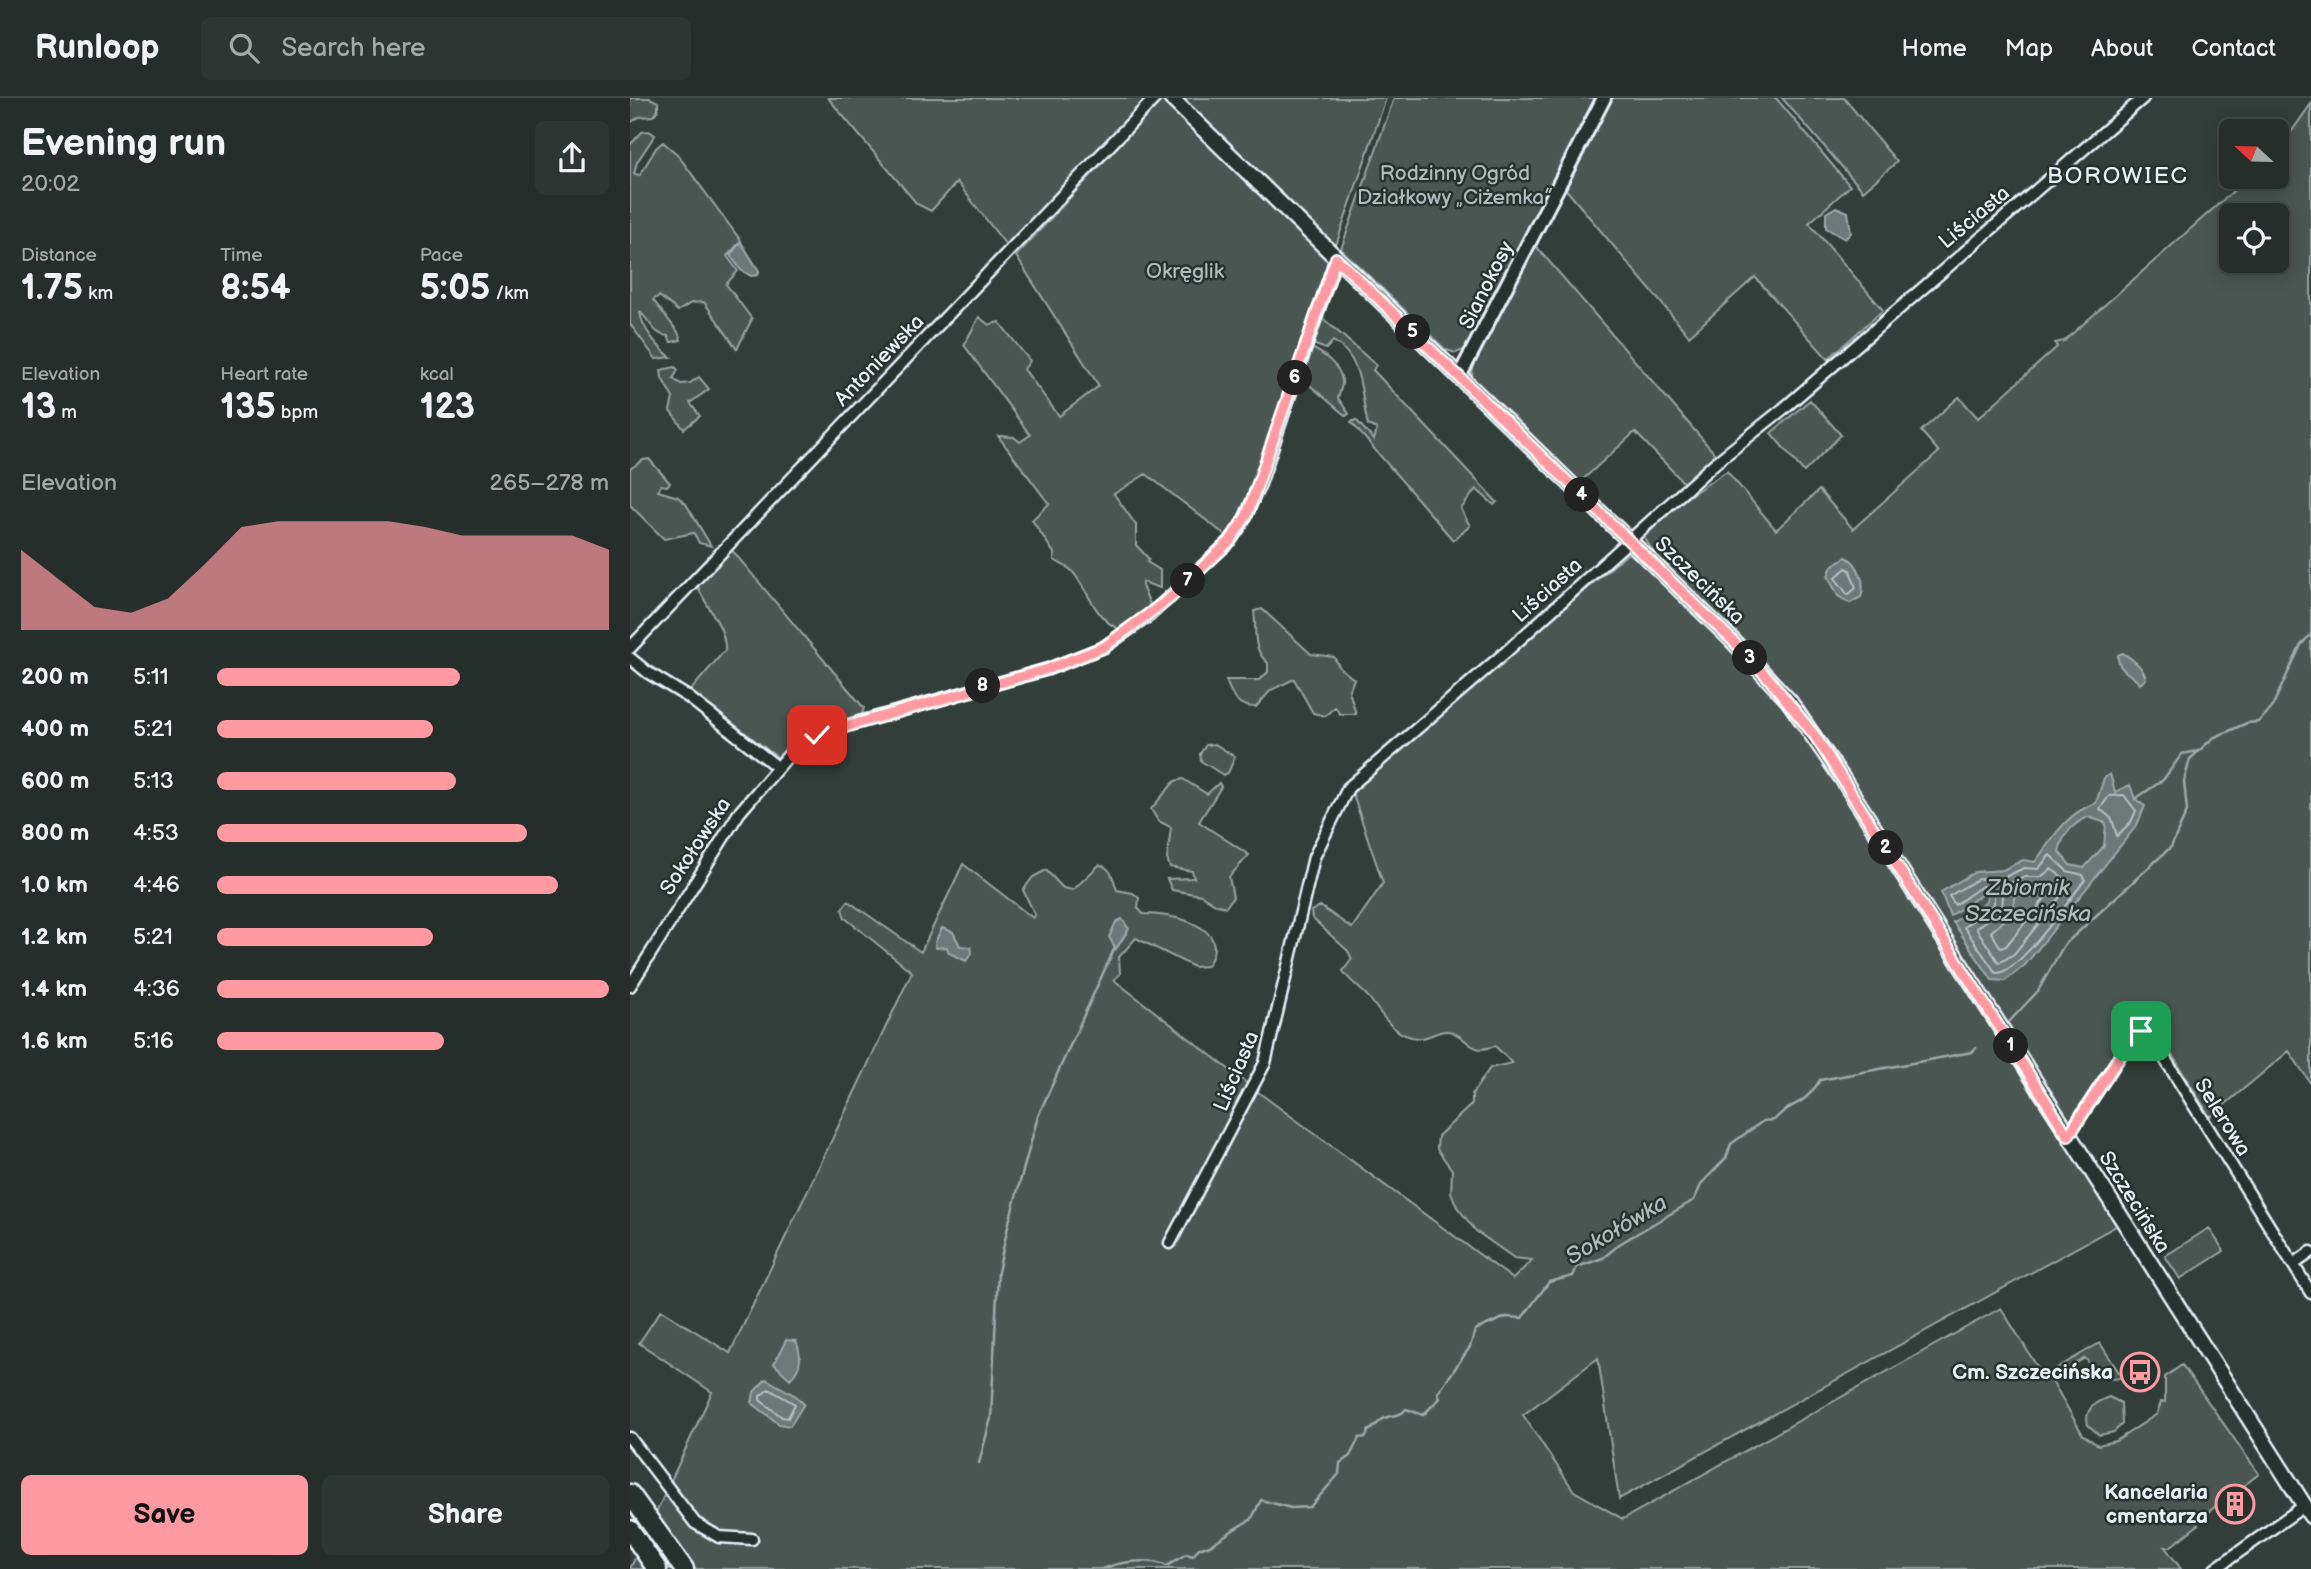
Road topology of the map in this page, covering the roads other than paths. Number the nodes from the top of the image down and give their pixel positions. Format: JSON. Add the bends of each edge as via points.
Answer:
{"nodes":[{"id":1,"x":1155,"y":98,"type":"edge"},
{"id":2,"x":1171,"y":98,"type":"edge"},
{"id":3,"x":1604,"y":98,"type":"edge"},
{"id":4,"x":2143,"y":98,"type":"edge"},
{"id":5,"x":1336,"y":258,"type":"junction"},
{"id":6,"x":1460,"y":377,"type":"junction"},
{"id":7,"x":1630,"y":542,"type":"junction"},
{"id":8,"x":630,"y":648,"type":"edge"},
{"id":9,"x":630,"y":658,"type":"edge"},
{"id":10,"x":776,"y":766,"type":"junction"},
{"id":11,"x":630,"y":986,"type":"edge"},
{"id":12,"x":2068,"y":1136,"type":"junction"},
{"id":13,"x":1170,"y":1243,"type":"dead end"},
{"id":14,"x":2311,"y":1252,"type":"edge"},
{"id":15,"x":2294,"y":1264,"type":"junction"},
{"id":16,"x":2311,"y":1293,"type":"edge"},
{"id":17,"x":630,"y":1438,"type":"edge"},
{"id":18,"x":630,"y":1493,"type":"edge"},
{"id":19,"x":2308,"y":1510,"type":"edge"},
{"id":20,"x":630,"y":1530,"type":"edge"},
{"id":21,"x":752,"y":1539,"type":"dead end"},
{"id":22,"x":657,"y":1569,"type":"edge"},
{"id":23,"x":684,"y":1569,"type":"edge"},
{"id":24,"x":2215,"y":1569,"type":"edge"}],
"edges":[{"from":1,"to":8,"type":"street","name":"Antoniewska"},
{"from":2,"to":5,"type":"main road","name":"Szczecińska"},
{"from":3,"to":6,"type":"street","name":"Sianokosy"},
{"from":4,"to":7,"type":"street","name":"Liściasta","via":[[1714,464]]},
{"from":5,"to":6,"type":"main road","name":"Szczecińska"},
{"from":5,"to":10,"type":"street","name":"Sokołowska","via":[[1260,484],[1242,524],[1230,541],[1150,615],[1104,647],[1048,669],[817,735]]},
{"from":6,"to":7,"type":"main road","name":"Szczecińska"},
{"from":7,"to":12,"type":"main road","name":"Szczecińska","via":[[1751,659],[1794,709]]},
{"from":7,"to":13,"type":"street","name":"Liściasta","via":[[1345,792],[1314,857],[1265,1063]]},
{"from":9,"to":10,"type":"street"},
{"from":10,"to":11,"type":"street","name":"Sokołowska","via":[[738,813]]},
{"from":12,"to":15,"type":"street","name":"Selerowa","via":[[2133,1036],[2145,1032]]},
{"from":12,"to":19,"type":"main road","name":"Szczecińska"},
{"from":14,"to":15,"type":"street"},
{"from":15,"to":16,"type":"street","name":"Selerowa"},
{"from":17,"to":21,"type":"street","via":[[695,1523],[719,1537]]},
{"from":18,"to":23,"type":"highway"},
{"from":19,"to":24,"type":"street"},
{"from":20,"to":22,"type":"highway"}]}
